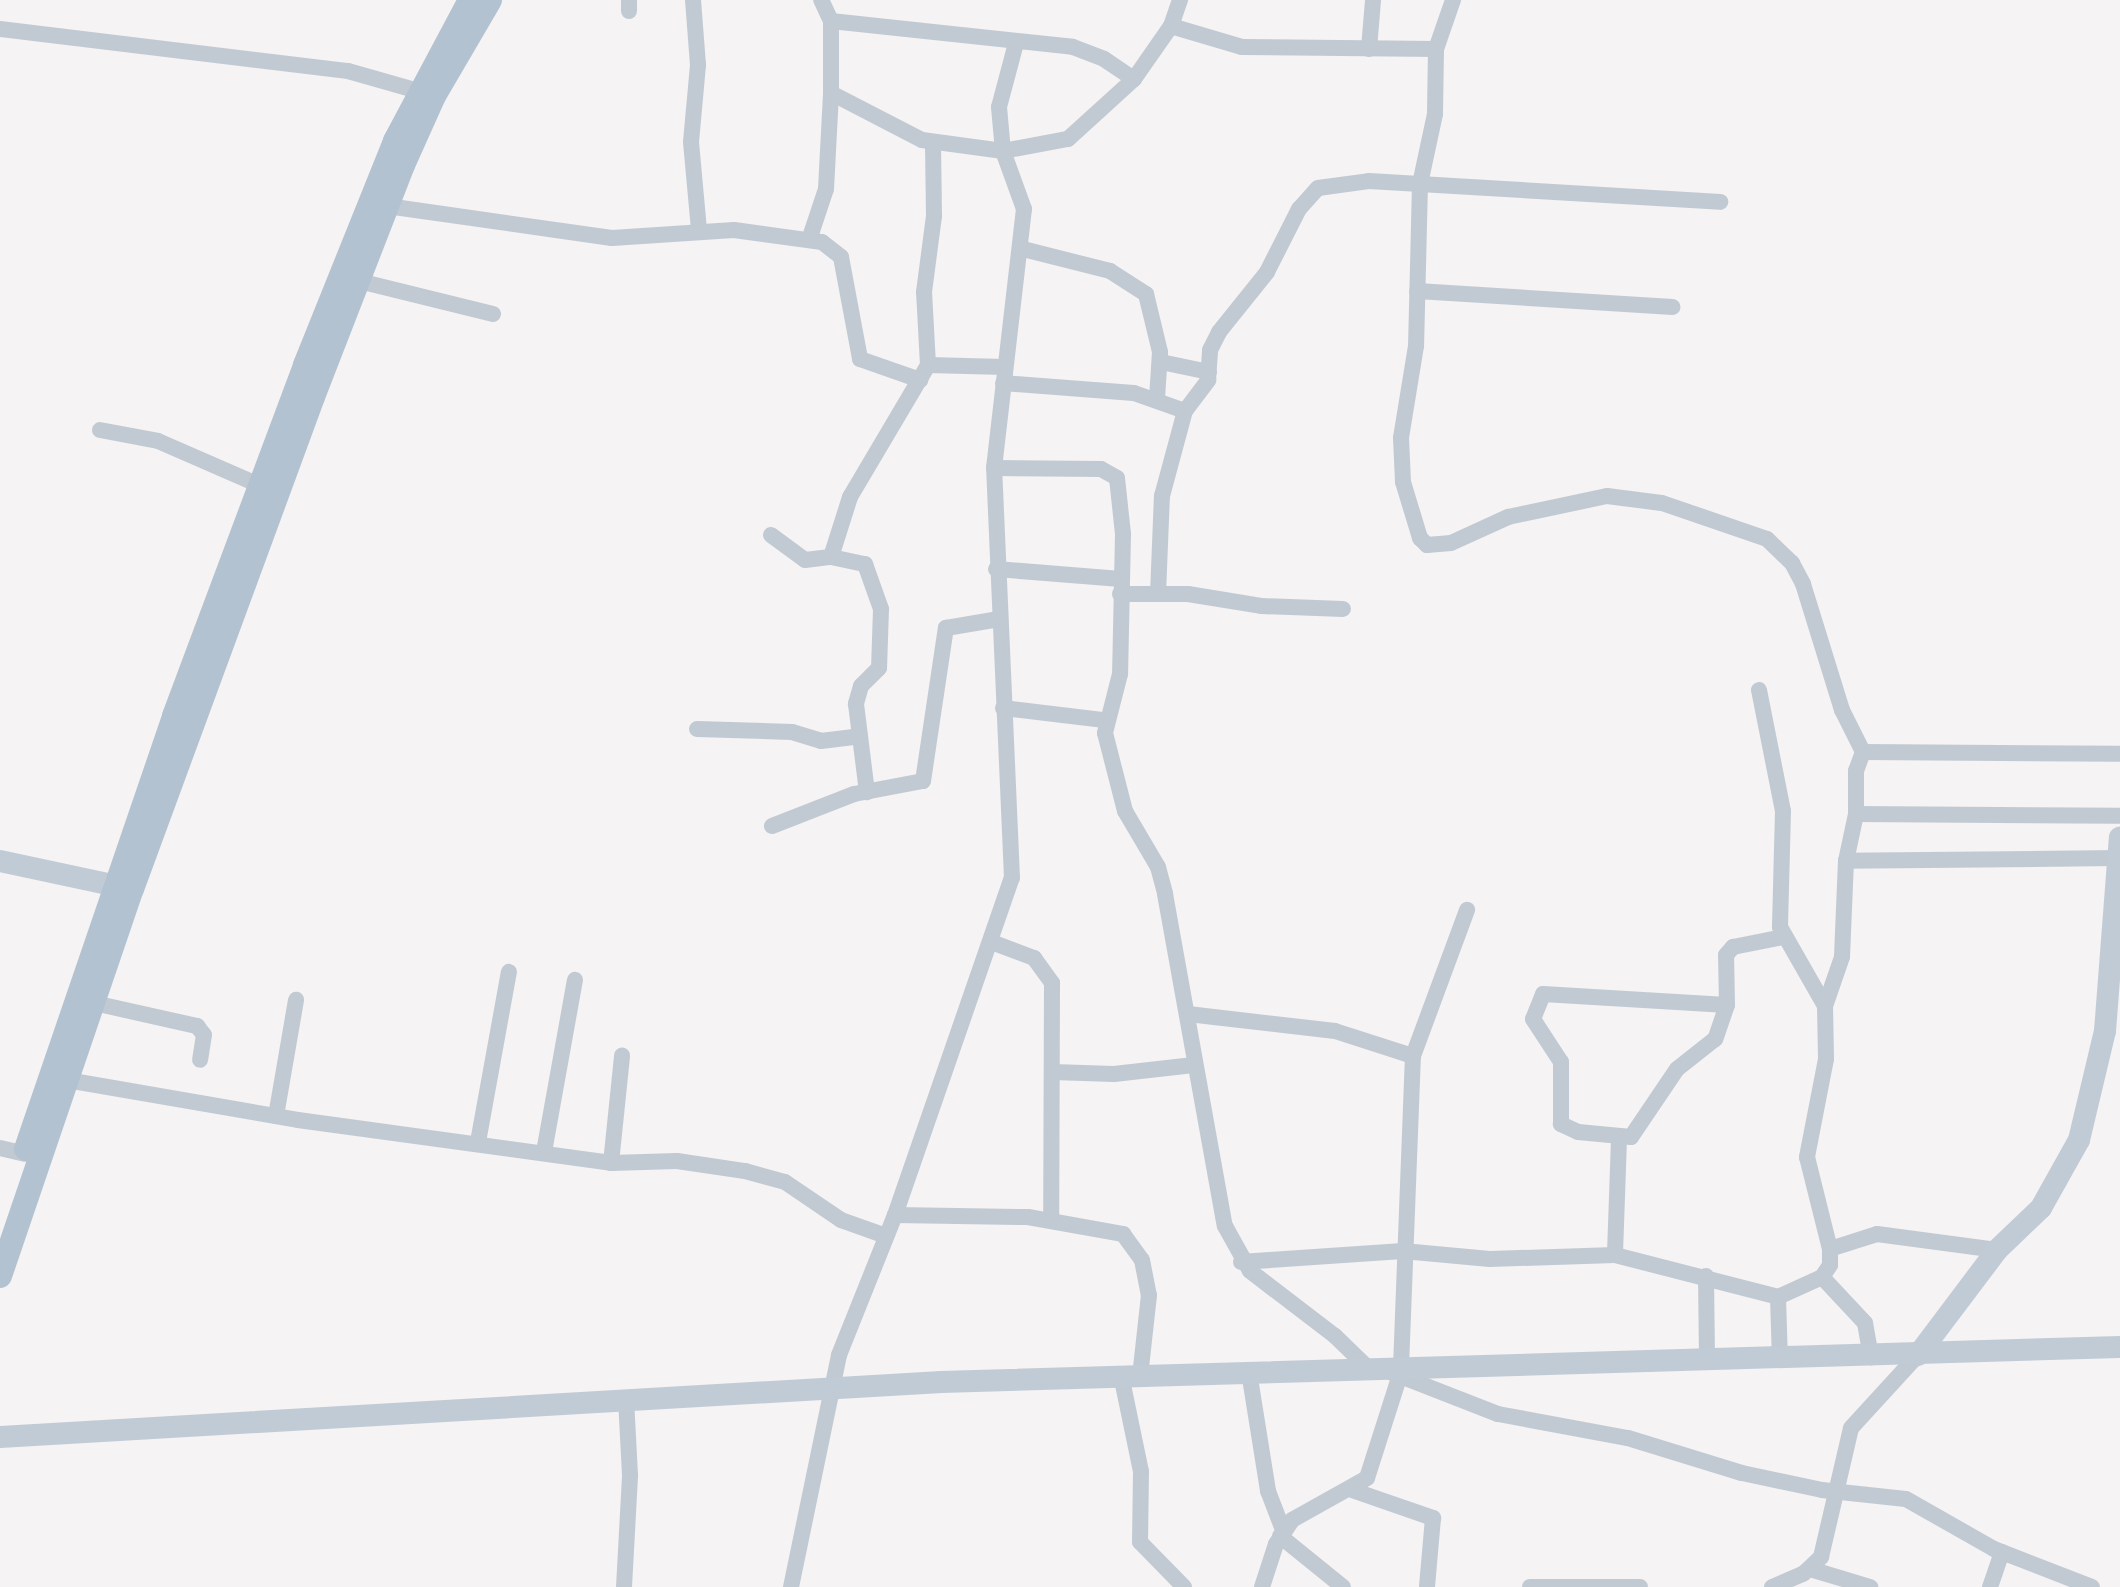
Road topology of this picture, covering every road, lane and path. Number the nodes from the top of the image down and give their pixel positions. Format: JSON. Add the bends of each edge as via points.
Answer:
{"nodes":[{"id":1,"x":470,"y":0,"type":"edge"},
{"id":2,"x":490,"y":0,"type":"edge"},
{"id":3,"x":693,"y":0,"type":"edge"},
{"id":4,"x":821,"y":0,"type":"edge"},
{"id":5,"x":1180,"y":0,"type":"edge"},
{"id":6,"x":1373,"y":0,"type":"edge"},
{"id":7,"x":1453,"y":0,"type":"edge"},
{"id":8,"x":831,"y":21,"type":"junction"},
{"id":9,"x":1171,"y":26,"type":"junction"},
{"id":10,"x":0,"y":29,"type":"edge"},
{"id":11,"x":1016,"y":43,"type":"junction"},
{"id":12,"x":1369,"y":49,"type":"junction"},
{"id":13,"x":1436,"y":49,"type":"junction"},
{"id":14,"x":1134,"y":79,"type":"junction"},
{"id":15,"x":418,"y":91,"type":"junction"},
{"id":16,"x":831,"y":93,"type":"junction"},
{"id":17,"x":933,"y":143,"type":"junction"},
{"id":18,"x":1003,"y":151,"type":"junction"},
{"id":19,"x":1420,"y":184,"type":"junction"},
{"id":20,"x":1720,"y":202,"type":"dead end"},
{"id":21,"x":387,"y":206,"type":"junction"},
{"id":22,"x":699,"y":230,"type":"junction"},
{"id":23,"x":809,"y":240,"type":"junction"},
{"id":24,"x":1023,"y":249,"type":"junction"},
{"id":25,"x":359,"y":281,"type":"junction"},
{"id":26,"x":1417,"y":291,"type":"junction"},
{"id":27,"x":1672,"y":307,"type":"dead end"},
{"id":28,"x":493,"y":314,"type":"dead end"},
{"id":29,"x":1161,"y":362,"type":"junction"},
{"id":30,"x":924,"y":372,"type":"junction"},
{"id":31,"x":1209,"y":372,"type":"junction"},
{"id":32,"x":1004,"y":375,"type":"junction"},
{"id":33,"x":1157,"y":398,"type":"junction"},
{"id":34,"x":1185,"y":411,"type":"junction"},
{"id":35,"x":100,"y":430,"type":"dead end"},
{"id":36,"x":994,"y":468,"type":"junction"},
{"id":37,"x":259,"y":485,"type":"junction"},
{"id":38,"x":771,"y":535,"type":"dead end"},
{"id":39,"x":831,"y":557,"type":"junction"},
{"id":40,"x":996,"y":569,"type":"junction"},
{"id":41,"x":1120,"y":586,"type":"junction"},
{"id":42,"x":1158,"y":594,"type":"junction"},
{"id":43,"x":1343,"y":609,"type":"dead end"},
{"id":44,"x":999,"y":619,"type":"junction"},
{"id":45,"x":1759,"y":690,"type":"dead end"},
{"id":46,"x":1003,"y":708,"type":"junction"},
{"id":47,"x":1104,"y":720,"type":"junction"},
{"id":48,"x":697,"y":729,"type":"dead end"},
{"id":49,"x":860,"y":736,"type":"junction"},
{"id":50,"x":1863,"y":752,"type":"junction"},
{"id":51,"x":2120,"y":754,"type":"edge"},
{"id":52,"x":867,"y":792,"type":"junction"},
{"id":53,"x":1856,"y":814,"type":"junction"},
{"id":54,"x":2120,"y":816,"type":"edge"},
{"id":55,"x":772,"y":826,"type":"dead end"},
{"id":56,"x":2119,"y":848,"type":"edge"},
{"id":57,"x":0,"y":861,"type":"edge"},
{"id":58,"x":1846,"y":861,"type":"junction"},
{"id":59,"x":123,"y":887,"type":"junction"},
{"id":60,"x":1467,"y":910,"type":"dead end"},
{"id":61,"x":1783,"y":937,"type":"junction"},
{"id":62,"x":994,"y":943,"type":"junction"},
{"id":63,"x":509,"y":972,"type":"dead end"},
{"id":64,"x":575,"y":980,"type":"dead end"},
{"id":65,"x":296,"y":1000,"type":"dead end"},
{"id":66,"x":94,"y":1003,"type":"junction"},
{"id":67,"x":1727,"y":1005,"type":"junction"},
{"id":68,"x":1825,"y":1006,"type":"junction"},
{"id":69,"x":1188,"y":1014,"type":"junction"},
{"id":70,"x":2113,"y":1032,"type":"edge"},
{"id":71,"x":622,"y":1056,"type":"dead end"},
{"id":72,"x":1413,"y":1056,"type":"junction"},
{"id":73,"x":200,"y":1060,"type":"dead end"},
{"id":74,"x":1193,"y":1065,"type":"junction"},
{"id":75,"x":1053,"y":1072,"type":"junction"},
{"id":76,"x":67,"y":1080,"type":"junction"},
{"id":77,"x":276,"y":1116,"type":"junction"},
{"id":78,"x":1619,"y":1139,"type":"junction"},
{"id":79,"x":478,"y":1142,"type":"junction"},
{"id":80,"x":0,"y":1148,"type":"edge"},
{"id":81,"x":544,"y":1152,"type":"junction"},
{"id":82,"x":25,"y":1154,"type":"junction"},
{"id":83,"x":611,"y":1163,"type":"junction"},
{"id":84,"x":895,"y":1215,"type":"junction"},
{"id":85,"x":1051,"y":1220,"type":"junction"},
{"id":86,"x":0,"y":1227,"type":"edge"},
{"id":87,"x":886,"y":1236,"type":"junction"},
{"id":88,"x":1830,"y":1249,"type":"junction"},
{"id":89,"x":1997,"y":1250,"type":"junction"},
{"id":90,"x":1403,"y":1251,"type":"junction"},
{"id":91,"x":1615,"y":1255,"type":"junction"},
{"id":92,"x":1241,"y":1262,"type":"junction"},
{"id":93,"x":0,"y":1276,"type":"edge"},
{"id":94,"x":1706,"y":1276,"type":"junction"},
{"id":95,"x":1822,"y":1277,"type":"junction"},
{"id":96,"x":1778,"y":1297,"type":"junction"},
{"id":97,"x":2120,"y":1347,"type":"edge"},
{"id":98,"x":1918,"y":1355,"type":"junction"},
{"id":99,"x":1871,"y":1357,"type":"junction"},
{"id":100,"x":1780,"y":1359,"type":"junction"},
{"id":101,"x":1707,"y":1361,"type":"junction"},
{"id":102,"x":1388,"y":1370,"type":"junction"},
{"id":103,"x":1249,"y":1372,"type":"junction"},
{"id":104,"x":1130,"y":1376,"type":"junction"},
{"id":105,"x":830,"y":1388,"type":"junction"},
{"id":106,"x":626,"y":1399,"type":"junction"},
{"id":107,"x":0,"y":1437,"type":"edge"},
{"id":108,"x":1352,"y":1490,"type":"junction"},
{"id":109,"x":1836,"y":1492,"type":"junction"},
{"id":110,"x":1282,"y":1533,"type":"junction"},
{"id":111,"x":2002,"y":1552,"type":"junction"},
{"id":112,"x":1810,"y":1569,"type":"junction"},
{"id":113,"x":1843,"y":1582,"type":"edge"},
{"id":114,"x":624,"y":1587,"type":"edge"},
{"id":115,"x":791,"y":1587,"type":"edge"},
{"id":116,"x":1184,"y":1587,"type":"edge"},
{"id":117,"x":1262,"y":1587,"type":"edge"},
{"id":118,"x":1343,"y":1587,"type":"edge"},
{"id":119,"x":1427,"y":1587,"type":"edge"},
{"id":120,"x":1530,"y":1587,"type":"edge"},
{"id":121,"x":1640,"y":1587,"type":"edge"},
{"id":122,"x":1772,"y":1587,"type":"edge"},
{"id":123,"x":1870,"y":1587,"type":"edge"},
{"id":124,"x":1990,"y":1587,"type":"edge"},
{"id":125,"x":2092,"y":1587,"type":"edge"}],
"edges":[{"from":1,"to":15,"type":"main road"},
{"from":2,"to":21,"type":"main road","via":[[434,96]]},
{"from":3,"to":22,"type":"street","via":[[698,65],[691,142]]},
{"from":4,"to":8,"type":"street"},
{"from":5,"to":9,"type":"street"},
{"from":6,"to":12,"type":"street"},
{"from":7,"to":13,"type":"street"},
{"from":8,"to":11,"type":"street"},
{"from":8,"to":16,"type":"street"},
{"from":9,"to":12,"type":"street","via":[[1242,47]]},
{"from":9,"to":14,"type":"street"},
{"from":10,"to":15,"type":"street","via":[[348,71]]},
{"from":11,"to":14,"type":"street","via":[[1088,51]]},
{"from":11,"to":18,"type":"street","via":[[999,107]]},
{"from":12,"to":13,"type":"street"},
{"from":13,"to":19,"type":"street","via":[[1435,114]]},
{"from":14,"to":18,"type":"street","via":[[1068,139]]},
{"from":15,"to":37,"type":"main road"},
{"from":16,"to":17,"type":"street"},
{"from":16,"to":23,"type":"street","via":[[826,189]]},
{"from":17,"to":18,"type":"street"},
{"from":17,"to":30,"type":"street"},
{"from":18,"to":24,"type":"street","via":[[1024,209]]},
{"from":19,"to":20,"type":"street"},
{"from":19,"to":26,"type":"street"},
{"from":19,"to":31,"type":"street","via":[[1330,183],[1309,195],[1267,272],[1219,332],[1210,350]]},
{"from":21,"to":22,"type":"street","via":[[612,238]]},
{"from":21,"to":25,"type":"main road"},
{"from":22,"to":23,"type":"street"},
{"from":23,"to":30,"type":"street","via":[[831,247],[841,257],[860,359]]},
{"from":24,"to":29,"type":"street","via":[[1110,271],[1139,287],[1148,300]]},
{"from":24,"to":32,"type":"street"},
{"from":25,"to":28,"type":"street"},
{"from":25,"to":59,"type":"main road"},
{"from":26,"to":27,"type":"street"},
{"from":26,"to":50,"type":"street","via":[[1416,346],[1400,456],[1414,521],[1427,545],[1451,543],[1508,517],[1607,496],[1662,503],[1750,531],[1779,548],[1799,575],[1842,710]]},
{"from":29,"to":31,"type":"street"},
{"from":29,"to":33,"type":"street"},
{"from":30,"to":32,"type":"street"},
{"from":30,"to":39,"type":"street","via":[[850,497]]},
{"from":31,"to":34,"type":"street"},
{"from":32,"to":33,"type":"street"},
{"from":32,"to":36,"type":"street"},
{"from":33,"to":34,"type":"street"},
{"from":34,"to":42,"type":"street","via":[[1162,496]]},
{"from":35,"to":37,"type":"street","via":[[158,441]]},
{"from":36,"to":40,"type":"street"},
{"from":36,"to":41,"type":"street","via":[[1110,471],[1120,494]]},
{"from":37,"to":59,"type":"main road"},
{"from":38,"to":39,"type":"street","via":[[805,560]]},
{"from":39,"to":49,"type":"street","via":[[865,564],[881,609],[879,668],[857,693]]},
{"from":40,"to":41,"type":"street"},
{"from":40,"to":44,"type":"street"},
{"from":41,"to":42,"type":"street"},
{"from":41,"to":47,"type":"street","via":[[1120,674]]},
{"from":42,"to":43,"type":"street"},
{"from":44,"to":46,"type":"street"},
{"from":44,"to":52,"type":"street","via":[[946,628],[923,781]]},
{"from":45,"to":61,"type":"street","via":[[1783,811],[1785,850],[1777,893]]},
{"from":46,"to":47,"type":"street"},
{"from":46,"to":62,"type":"street","via":[[1012,878]]},
{"from":47,"to":69,"type":"street","via":[[1125,811],[1158,867]]},
{"from":48,"to":49,"type":"street","via":[[792,732],[821,741]]},
{"from":49,"to":52,"type":"street"},
{"from":50,"to":51,"type":"street"},
{"from":50,"to":53,"type":"street","via":[[1856,771]]},
{"from":52,"to":55,"type":"street"},
{"from":53,"to":54,"type":"street"},
{"from":53,"to":58,"type":"street"},
{"from":56,"to":58,"type":"street"},
{"from":56,"to":70,"type":"street"},
{"from":57,"to":59,"type":"street"},
{"from":58,"to":68,"type":"street","via":[[1842,957]]},
{"from":59,"to":66,"type":"main road"},
{"from":59,"to":82,"type":"main road"},
{"from":60,"to":72,"type":"street"},
{"from":61,"to":67,"type":"street","via":[[1733,947],[1726,955]]},
{"from":61,"to":68,"type":"street"},
{"from":62,"to":75,"type":"street","via":[[1028,954],[1050,975]]},
{"from":62,"to":84,"type":"street"},
{"from":63,"to":79,"type":"street"},
{"from":64,"to":81,"type":"street"},
{"from":65,"to":77,"type":"street"},
{"from":66,"to":73,"type":"street","via":[[197,1026],[204,1035]]},
{"from":66,"to":76,"type":"main road"},
{"from":67,"to":78,"type":"street","via":[[1715,1039],[1677,1069],[1640,1129]]},
{"from":67,"to":78,"type":"street","via":[[1543,994],[1533,1019],[1561,1062],[1561,1124]]},
{"from":68,"to":88,"type":"street","via":[[1826,1059],[1807,1157]]},
{"from":69,"to":72,"type":"street","via":[[1335,1031]]},
{"from":69,"to":74,"type":"street"},
{"from":70,"to":89,"type":"street","via":[[2075,1149],[2041,1208]]},
{"from":71,"to":83,"type":"street"},
{"from":72,"to":90,"type":"street"},
{"from":74,"to":75,"type":"street","via":[[1131,1073]]},
{"from":74,"to":92,"type":"street","via":[[1225,1226]]},
{"from":75,"to":85,"type":"street"},
{"from":76,"to":77,"type":"street"},
{"from":76,"to":93,"type":"main road"},
{"from":77,"to":79,"type":"street"},
{"from":78,"to":91,"type":"street"},
{"from":79,"to":81,"type":"street"},
{"from":80,"to":82,"type":"street"},
{"from":81,"to":83,"type":"street"},
{"from":82,"to":86,"type":"main road"},
{"from":83,"to":87,"type":"street","via":[[685,1162],[765,1176],[800,1191],[841,1220]]},
{"from":84,"to":85,"type":"street"},
{"from":84,"to":87,"type":"street"},
{"from":85,"to":104,"type":"street","via":[[1110,1229],[1136,1247],[1146,1277],[1150,1320]]},
{"from":87,"to":105,"type":"street"},
{"from":88,"to":89,"type":"street","via":[[1877,1234]]},
{"from":88,"to":95,"type":"street","via":[[1830,1265]]},
{"from":89,"to":98,"type":"street"},
{"from":90,"to":91,"type":"street","via":[[1490,1259]]},
{"from":90,"to":92,"type":"street"},
{"from":90,"to":102,"type":"street"},
{"from":91,"to":94,"type":"street"},
{"from":92,"to":102,"type":"street"},
{"from":94,"to":96,"type":"street"},
{"from":94,"to":101,"type":"street"},
{"from":95,"to":96,"type":"street"},
{"from":95,"to":99,"type":"street","via":[[1865,1323]]},
{"from":96,"to":100,"type":"street"},
{"from":97,"to":98,"type":"street"},
{"from":98,"to":99,"type":"street"},
{"from":98,"to":109,"type":"street","via":[[1851,1428]]},
{"from":99,"to":100,"type":"street"},
{"from":100,"to":101,"type":"street"},
{"from":101,"to":102,"type":"street"},
{"from":102,"to":103,"type":"street"},
{"from":102,"to":108,"type":"street","via":[[1373,1467]]},
{"from":102,"to":109,"type":"street","via":[[1498,1414],[1628,1438],[1742,1473]]},
{"from":103,"to":104,"type":"street"},
{"from":103,"to":110,"type":"street","via":[[1268,1491]]},
{"from":104,"to":105,"type":"street"},
{"from":104,"to":116,"type":"street","via":[[1141,1472],[1140,1542]]},
{"from":105,"to":106,"type":"street"},
{"from":105,"to":115,"type":"street"},
{"from":106,"to":107,"type":"street"},
{"from":106,"to":114,"type":"street","via":[[630,1475]]},
{"from":108,"to":110,"type":"street","via":[[1303,1513]]},
{"from":108,"to":119,"type":"street","via":[[1433,1518]]},
{"from":109,"to":111,"type":"street","via":[[1906,1499]]},
{"from":109,"to":112,"type":"street","via":[[1826,1546]]},
{"from":110,"to":117,"type":"street"},
{"from":110,"to":118,"type":"street"},
{"from":111,"to":124,"type":"street"},
{"from":111,"to":125,"type":"street"},
{"from":112,"to":113,"type":"street"},
{"from":112,"to":122,"type":"street"},
{"from":113,"to":123,"type":"street"},
{"from":120,"to":121,"type":"street"}]}
